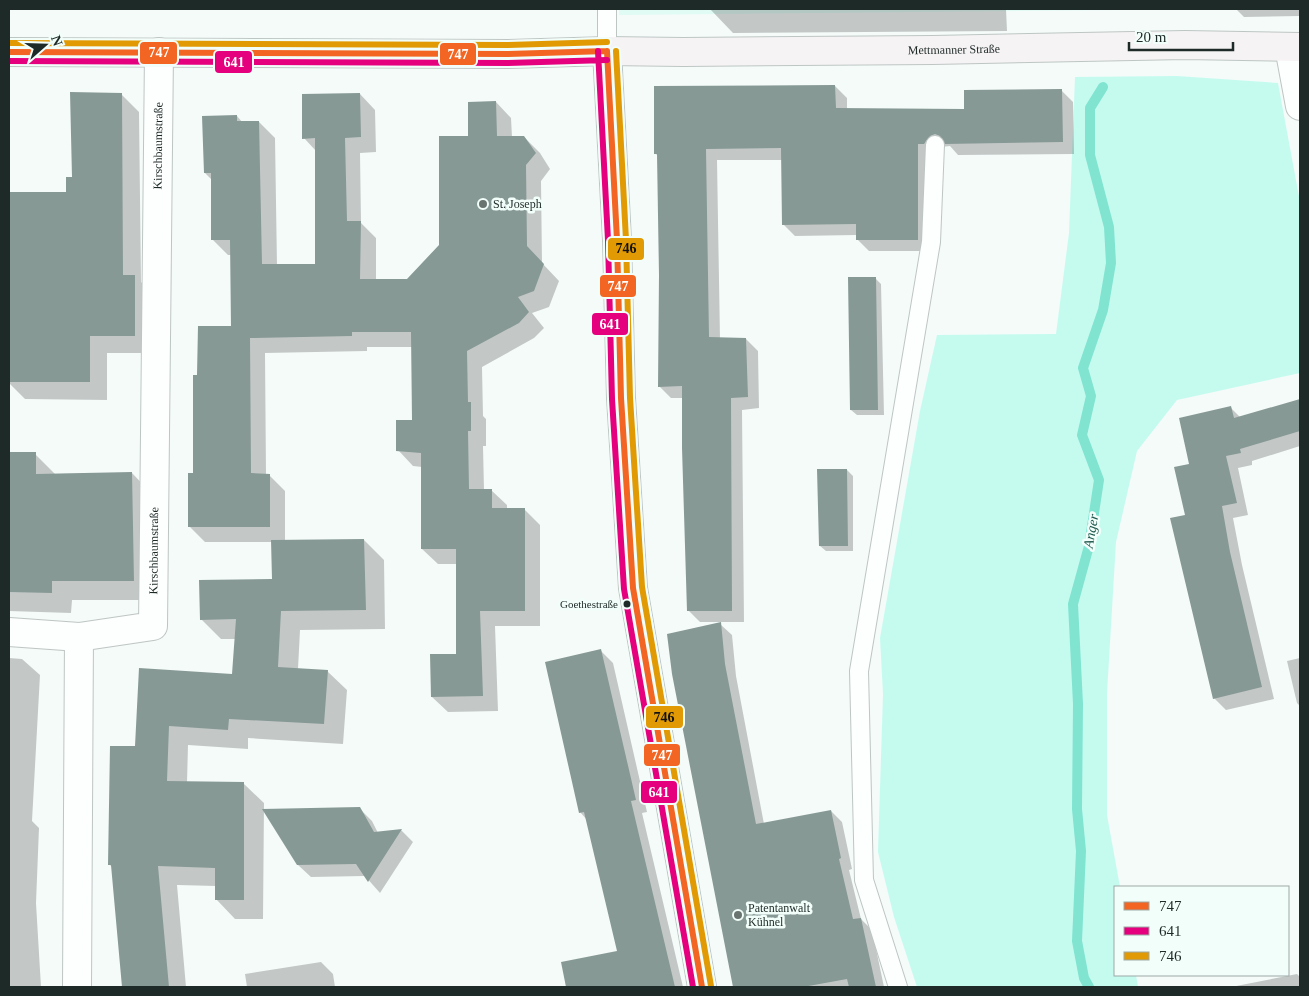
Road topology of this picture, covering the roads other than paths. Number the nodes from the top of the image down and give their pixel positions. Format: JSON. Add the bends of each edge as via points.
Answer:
{"nodes":[{"id":1,"x":607,"y":9,"type":"edge"},
{"id":2,"x":1295,"y":47,"type":"edge"},
{"id":3,"x":606,"y":51,"type":"junction"},
{"id":4,"x":9,"y":52,"type":"edge"},
{"id":5,"x":159,"y":52,"type":"junction"},
{"id":6,"x":1300,"y":106,"type":"edge"},
{"id":7,"x":935,"y":145,"type":"dead end"},
{"id":8,"x":9,"y":632,"type":"edge"},
{"id":9,"x":79,"y":637,"type":"junction"},
{"id":10,"x":77,"y":987,"type":"edge"},
{"id":11,"x":702,"y":987,"type":"edge"},
{"id":12,"x":898,"y":987,"type":"edge"}],
"edges":[{"from":1,"to":3,"type":"lane"},
{"from":2,"to":3,"type":"main road","name":"Mettmanner Straße","via":[[1185,45]]},
{"from":2,"to":6,"type":"street"},
{"from":3,"to":5,"type":"main road","name":"Mettmanner Straße","via":[[508,54]]},
{"from":3,"to":11,"type":"street","via":[[633,588]]},
{"from":4,"to":5,"type":"main road","name":"Mettmanner Straße"},
{"from":5,"to":9,"type":"street","name":"Kirschbaumstraße","via":[[153,626]]},
{"from":7,"to":12,"type":"lane","via":[[931,242],[859,671],[864,880]]},
{"from":8,"to":9,"type":"street"},
{"from":9,"to":10,"type":"street"}]}
